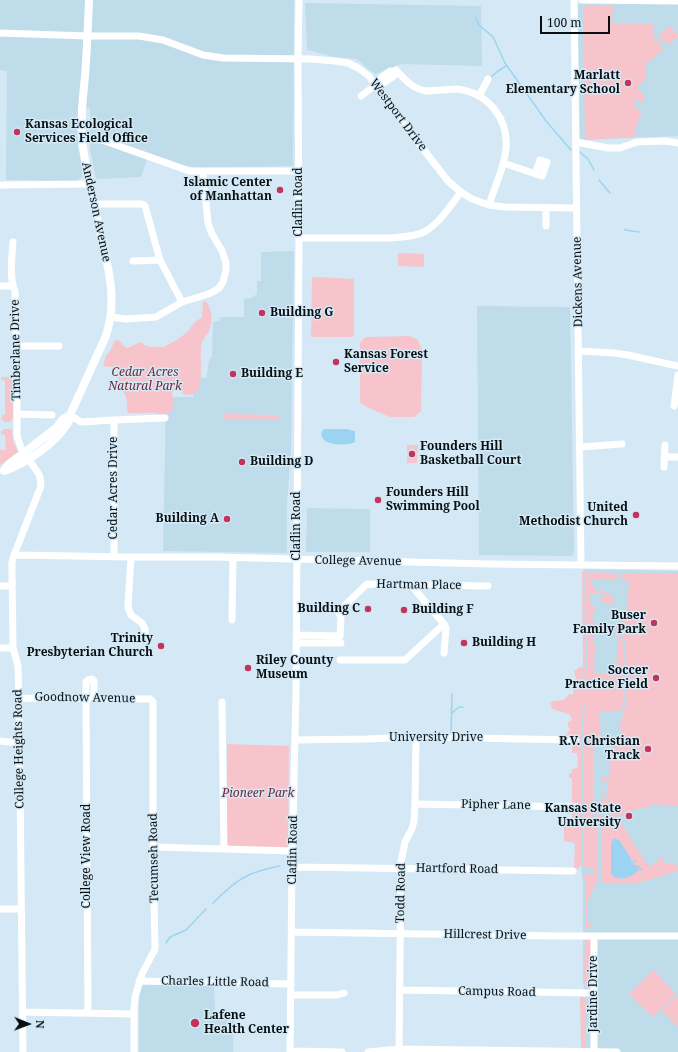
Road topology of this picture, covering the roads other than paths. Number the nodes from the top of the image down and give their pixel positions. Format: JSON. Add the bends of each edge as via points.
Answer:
{"nodes":[{"id":1,"x":88,"y":0,"type":"edge"},
{"id":2,"x":299,"y":0,"type":"edge"},
{"id":3,"x":574,"y":0,"type":"edge"},
{"id":4,"x":582,"y":0,"type":"edge"},
{"id":5,"x":678,"y":1,"type":"edge"},
{"id":6,"x":0,"y":33,"type":"edge"},
{"id":7,"x":88,"y":36,"type":"junction"},
{"id":8,"x":298,"y":59,"type":"junction"},
{"id":9,"x":488,"y":79,"type":"dead end"},
{"id":10,"x":378,"y":84,"type":"junction"},
{"id":11,"x":362,"y":96,"type":"dead end"},
{"id":12,"x":479,"y":96,"type":"junction"},
{"id":13,"x":82,"y":138,"type":"junction"},
{"id":14,"x":576,"y":142,"type":"junction"},
{"id":15,"x":678,"y":143,"type":"edge"},
{"id":16,"x":503,"y":164,"type":"junction"},
{"id":17,"x":203,"y":171,"type":"junction"},
{"id":18,"x":299,"y":171,"type":"junction"},
{"id":19,"x":535,"y":174,"type":"dead end"},
{"id":20,"x":90,"y":184,"type":"junction"},
{"id":21,"x":0,"y":185,"type":"edge"},
{"id":22,"x":461,"y":192,"type":"junction"},
{"id":23,"x":94,"y":204,"type":"junction"},
{"id":24,"x":489,"y":205,"type":"junction"},
{"id":25,"x":546,"y":208,"type":"junction"},
{"id":26,"x":577,"y":208,"type":"junction"},
{"id":27,"x":546,"y":226,"type":"dead end"},
{"id":28,"x":299,"y":238,"type":"junction"},
{"id":29,"x":13,"y":242,"type":"dead end"},
{"id":30,"x":160,"y":260,"type":"junction"},
{"id":31,"x":133,"y":261,"type":"dead end"},
{"id":32,"x":0,"y":286,"type":"edge"},
{"id":33,"x":12,"y":286,"type":"junction"},
{"id":34,"x":182,"y":302,"type":"junction"},
{"id":35,"x":111,"y":317,"type":"junction"},
{"id":36,"x":16,"y":346,"type":"junction"},
{"id":37,"x":59,"y":346,"type":"dead end"},
{"id":38,"x":579,"y":351,"type":"junction"},
{"id":39,"x":678,"y":366,"type":"edge"},
{"id":40,"x":678,"y":375,"type":"edge"},
{"id":41,"x":674,"y":406,"type":"dead end"},
{"id":42,"x":17,"y":414,"type":"junction"},
{"id":43,"x":52,"y":415,"type":"dead end"},
{"id":44,"x":70,"y":415,"type":"junction"},
{"id":45,"x":165,"y":418,"type":"dead end"},
{"id":46,"x":114,"y":420,"type":"junction"},
{"id":47,"x":622,"y":444,"type":"dead end"},
{"id":48,"x":665,"y":445,"type":"dead end"},
{"id":49,"x":580,"y":447,"type":"junction"},
{"id":50,"x":27,"y":456,"type":"junction"},
{"id":51,"x":664,"y":457,"type":"junction"},
{"id":52,"x":678,"y":457,"type":"edge"},
{"id":53,"x":664,"y":467,"type":"dead end"},
{"id":54,"x":2,"y":472,"type":"edge"},
{"id":55,"x":14,"y":555,"type":"junction"},
{"id":56,"x":114,"y":557,"type":"junction"},
{"id":57,"x":131,"y":558,"type":"junction"},
{"id":58,"x":233,"y":558,"type":"junction"},
{"id":59,"x":297,"y":560,"type":"junction"},
{"id":60,"x":581,"y":564,"type":"junction"},
{"id":61,"x":678,"y":566,"type":"edge"},
{"id":62,"x":410,"y":584,"type":"junction"},
{"id":63,"x":0,"y":586,"type":"edge"},
{"id":64,"x":12,"y":586,"type":"junction"},
{"id":65,"x":488,"y":586,"type":"dead end"},
{"id":66,"x":232,"y":620,"type":"dead end"},
{"id":67,"x":444,"y":624,"type":"junction"},
{"id":68,"x":145,"y":638,"type":"dead end"},
{"id":69,"x":297,"y":639,"type":"junction"},
{"id":70,"x":0,"y":648,"type":"edge"},
{"id":71,"x":13,"y":648,"type":"junction"},
{"id":72,"x":444,"y":653,"type":"dead end"},
{"id":73,"x":340,"y":660,"type":"dead end"},
{"id":74,"x":19,"y":698,"type":"junction"},
{"id":75,"x":90,"y":699,"type":"junction"},
{"id":76,"x":150,"y":699,"type":"joint"},
{"id":77,"x":222,"y":702,"type":"dead end"},
{"id":78,"x":416,"y":737,"type":"junction"},
{"id":79,"x":295,"y":740,"type":"junction"},
{"id":80,"x":576,"y":740,"type":"dead end"},
{"id":81,"x":0,"y":741,"type":"edge"},
{"id":82,"x":19,"y":743,"type":"junction"},
{"id":83,"x":415,"y":804,"type":"junction"},
{"id":84,"x":577,"y":806,"type":"dead end"},
{"id":85,"x":153,"y":847,"type":"junction"},
{"id":86,"x":224,"y":849,"type":"junction"},
{"id":87,"x":293,"y":851,"type":"junction"},
{"id":88,"x":292,"y":867,"type":"junction"},
{"id":89,"x":401,"y":868,"type":"junction"},
{"id":90,"x":573,"y":871,"type":"dead end"},
{"id":91,"x":0,"y":908,"type":"edge"},
{"id":92,"x":21,"y":908,"type":"junction"},
{"id":93,"x":292,"y":932,"type":"junction"},
{"id":94,"x":400,"y":933,"type":"junction"},
{"id":95,"x":594,"y":936,"type":"junction"},
{"id":96,"x":678,"y":936,"type":"edge"},
{"id":97,"x":139,"y":981,"type":"junction"},
{"id":98,"x":291,"y":984,"type":"junction"},
{"id":99,"x":400,"y":990,"type":"junction"},
{"id":100,"x":344,"y":993,"type":"dead end"},
{"id":101,"x":594,"y":993,"type":"junction"},
{"id":102,"x":291,"y":995,"type":"junction"},
{"id":103,"x":22,"y":1012,"type":"junction"},
{"id":104,"x":88,"y":1013,"type":"junction"},
{"id":105,"x":134,"y":1014,"type":"junction"},
{"id":106,"x":399,"y":1051,"type":"edge"},
{"id":107,"x":23,"y":1052,"type":"edge"},
{"id":108,"x":134,"y":1052,"type":"edge"},
{"id":109,"x":290,"y":1052,"type":"edge"},
{"id":110,"x":342,"y":1052,"type":"edge"},
{"id":111,"x":368,"y":1052,"type":"edge"},
{"id":112,"x":594,"y":1052,"type":"edge"},
{"id":113,"x":617,"y":1052,"type":"edge"}],
"edges":[{"from":1,"to":7,"type":"main road","name":"Anderson Avenue"},
{"from":2,"to":8,"type":"street","name":"Claflin Road"},
{"from":3,"to":14,"type":"street","name":"Dickens Avenue"},
{"from":4,"to":5,"type":"street"},
{"from":6,"to":7,"type":"street","name":"Westport Drive"},
{"from":7,"to":8,"type":"street","name":"Westport Drive","via":[[154,38],[223,58]]},
{"from":7,"to":13,"type":"main road","name":"Anderson Avenue"},
{"from":8,"to":10,"type":"street","name":"Westport Drive","via":[[348,63]]},
{"from":8,"to":18,"type":"street","name":"Claflin Road"},
{"from":9,"to":12,"type":"street"},
{"from":10,"to":11,"type":"street"},
{"from":10,"to":12,"type":"street","via":[[381,78],[396,70],[416,88],[425,91],[455,89]]},
{"from":10,"to":22,"type":"street","name":"Westport Drive","via":[[413,136],[448,181]]},
{"from":12,"to":16,"type":"street","via":[[491,105],[505,129],[506,149]]},
{"from":13,"to":17,"type":"street","via":[[102,140],[189,171]]},
{"from":13,"to":20,"type":"main road","name":"Anderson Avenue"},
{"from":14,"to":15,"type":"street","via":[[608,148],[620,148],[637,142],[665,140]]},
{"from":14,"to":26,"type":"street","name":"Dickens Avenue"},
{"from":16,"to":19,"type":"street"},
{"from":16,"to":24,"type":"street"},
{"from":17,"to":18,"type":"street"},
{"from":17,"to":34,"type":"street","via":[[208,223],[222,251],[226,274],[219,288]]},
{"from":18,"to":28,"type":"street","name":"Claflin Road"},
{"from":20,"to":21,"type":"street"},
{"from":20,"to":23,"type":"main road","name":"Anderson Avenue"},
{"from":22,"to":24,"type":"street","name":"Westport Drive"},
{"from":22,"to":28,"type":"street","via":[[439,220],[425,232],[390,238]]},
{"from":23,"to":30,"type":"street","via":[[145,206]]},
{"from":23,"to":35,"type":"main road","name":"Anderson Avenue","via":[[108,264]]},
{"from":24,"to":25,"type":"street","name":"Westport Drive"},
{"from":25,"to":26,"type":"street","name":"Westport Drive"},
{"from":25,"to":27,"type":"street"},
{"from":26,"to":38,"type":"street","name":"Dickens Avenue"},
{"from":28,"to":59,"type":"street","name":"Claflin Road"},
{"from":29,"to":33,"type":"street","name":"Timberlane Drive"},
{"from":30,"to":31,"type":"street"},
{"from":30,"to":34,"type":"street"},
{"from":32,"to":33,"type":"street"},
{"from":33,"to":36,"type":"street","name":"Timberlane Drive"},
{"from":34,"to":35,"type":"street","via":[[156,317]]},
{"from":35,"to":44,"type":"main road","name":"Anderson Avenue","via":[[105,338]]},
{"from":36,"to":37,"type":"street"},
{"from":36,"to":42,"type":"street","name":"Timberlane Drive"},
{"from":38,"to":39,"type":"street","via":[[628,355]]},
{"from":38,"to":49,"type":"street","name":"Dickens Avenue"},
{"from":40,"to":41,"type":"street"},
{"from":42,"to":43,"type":"street"},
{"from":42,"to":50,"type":"street","name":"Timberlane Drive","via":[[17,436]]},
{"from":44,"to":46,"type":"street","via":[[81,422]]},
{"from":44,"to":50,"type":"main road","name":"Anderson Avenue"},
{"from":45,"to":46,"type":"street"},
{"from":46,"to":56,"type":"street","name":"Cedar Acres Drive"},
{"from":47,"to":49,"type":"street"},
{"from":48,"to":51,"type":"street"},
{"from":49,"to":60,"type":"street","name":"Dickens Avenue"},
{"from":50,"to":54,"type":"main road","name":"Anderson Avenue","via":[[10,462]]},
{"from":50,"to":55,"type":"street","name":"College Heights Road","via":[[40,477],[41,486]]},
{"from":51,"to":52,"type":"street"},
{"from":51,"to":53,"type":"street"},
{"from":55,"to":56,"type":"street","name":"College Avenue"},
{"from":55,"to":64,"type":"street","name":"College Heights Road"},
{"from":56,"to":57,"type":"street","name":"College Avenue"},
{"from":57,"to":58,"type":"street","name":"College Avenue"},
{"from":57,"to":68,"type":"street","via":[[128,607],[131,615],[142,623]]},
{"from":58,"to":59,"type":"street","name":"College Avenue"},
{"from":58,"to":66,"type":"street"},
{"from":59,"to":60,"type":"street","name":"College Avenue"},
{"from":59,"to":69,"type":"street","name":"Claflin Road"},
{"from":60,"to":61,"type":"street","name":"College Avenue"},
{"from":62,"to":65,"type":"street","name":"Hartman Place"},
{"from":62,"to":67,"type":"street"},
{"from":62,"to":69,"type":"street","name":"Hartman Place","via":[[366,584],[338,612],[341,617],[340,639]]},
{"from":63,"to":64,"type":"street"},
{"from":64,"to":71,"type":"street","name":"College Heights Road"},
{"from":67,"to":72,"type":"street"},
{"from":67,"to":73,"type":"street","via":[[405,660]]},
{"from":69,"to":79,"type":"street","name":"Claflin Road"},
{"from":70,"to":71,"type":"street"},
{"from":71,"to":74,"type":"street","name":"College Heights Road","via":[[18,666]]},
{"from":74,"to":75,"type":"street","name":"Goodnow Avenue"},
{"from":74,"to":82,"type":"street","name":"College Heights Road"},
{"from":75,"to":76,"type":"street","name":"Goodnow Avenue"},
{"from":75,"to":104,"type":"street","name":"College View Road"},
{"from":76,"to":85,"type":"street","name":"Tecumseh Road","via":[[153,702]]},
{"from":77,"to":86,"type":"street"},
{"from":78,"to":79,"type":"street","name":"University Drive"},
{"from":78,"to":80,"type":"street","name":"University Drive"},
{"from":78,"to":83,"type":"street","name":"Todd Road"},
{"from":79,"to":87,"type":"street","name":"Claflin Road"},
{"from":81,"to":82,"type":"street"},
{"from":82,"to":92,"type":"street","name":"College Heights Road"},
{"from":83,"to":84,"type":"street","name":"Pipher Lane"},
{"from":83,"to":89,"type":"street","name":"Todd Road","via":[[414,821],[405,842]]},
{"from":85,"to":86,"type":"street"},
{"from":85,"to":97,"type":"street","name":"Tecumseh Road","via":[[155,949]]},
{"from":86,"to":87,"type":"street"},
{"from":87,"to":88,"type":"street","name":"Claflin Road"},
{"from":88,"to":89,"type":"street","name":"Hartford Road"},
{"from":88,"to":93,"type":"street","name":"Claflin Road"},
{"from":89,"to":90,"type":"street","name":"Hartford Road"},
{"from":89,"to":94,"type":"street","name":"Todd Road"},
{"from":91,"to":92,"type":"street"},
{"from":92,"to":103,"type":"street","name":"College Heights Road"},
{"from":93,"to":94,"type":"street","name":"Hillcrest Drive"},
{"from":93,"to":98,"type":"street","name":"Claflin Road"},
{"from":94,"to":95,"type":"street","name":"Hillcrest Drive"},
{"from":94,"to":99,"type":"street","name":"Todd Road"},
{"from":95,"to":96,"type":"street","name":"Hillcrest Drive"},
{"from":95,"to":101,"type":"street","name":"Jardine Drive"},
{"from":97,"to":98,"type":"street","name":"Charles Little Road"},
{"from":97,"to":105,"type":"street","name":"Tecumseh Road"},
{"from":98,"to":102,"type":"street","name":"Claflin Road"},
{"from":99,"to":101,"type":"street","name":"Campus Road"},
{"from":99,"to":106,"type":"street","name":"Todd Road"},
{"from":100,"to":102,"type":"street"},
{"from":101,"to":112,"type":"street","name":"Jardine Drive"},
{"from":102,"to":109,"type":"street","name":"Claflin Road"},
{"from":103,"to":104,"type":"street"},
{"from":103,"to":107,"type":"street","name":"College Heights Road"},
{"from":104,"to":105,"type":"street"},
{"from":105,"to":108,"type":"street","name":"Tecumseh Road"},
{"from":106,"to":111,"type":"street"},
{"from":106,"to":112,"type":"street"},
{"from":109,"to":110,"type":"street"},
{"from":112,"to":113,"type":"street"}]}
